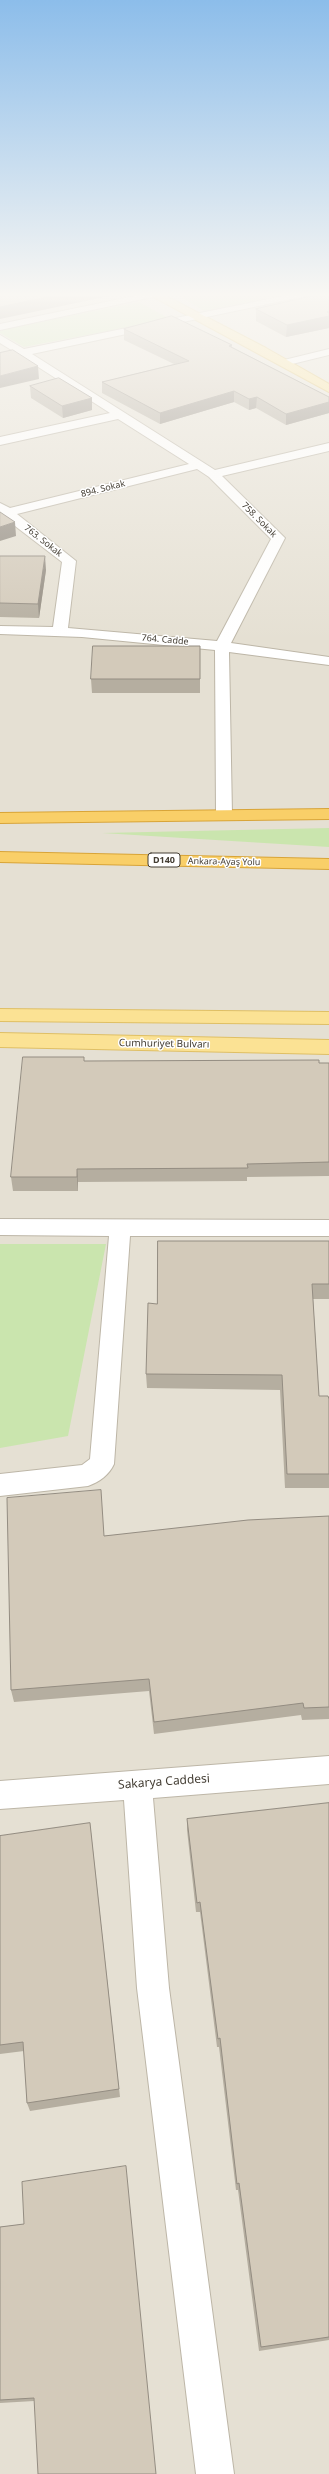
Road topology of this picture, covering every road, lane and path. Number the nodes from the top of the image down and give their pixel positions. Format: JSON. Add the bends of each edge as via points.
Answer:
{"nodes":[{"id":1,"x":112,"y":409,"type":"edge"},
{"id":2,"x":119,"y":414,"type":"junction"},
{"id":3,"x":0,"y":441,"type":"edge"},
{"id":4,"x":329,"y":448,"type":"edge"},
{"id":5,"x":199,"y":465,"type":"junction"},
{"id":6,"x":213,"y":474,"type":"junction"},
{"id":7,"x":4,"y":510,"type":"edge"},
{"id":8,"x":0,"y":630,"type":"edge"},
{"id":9,"x":60,"y":631,"type":"junction"},
{"id":10,"x":222,"y":646,"type":"junction"},
{"id":11,"x":329,"y":661,"type":"edge"},
{"id":12,"x":329,"y":814,"type":"edge"},
{"id":13,"x":224,"y":815,"type":"junction"},
{"id":14,"x":0,"y":818,"type":"edge"},
{"id":15,"x":0,"y":857,"type":"edge"},
{"id":16,"x":329,"y":864,"type":"edge"},
{"id":17,"x":0,"y":1015,"type":"edge"},
{"id":18,"x":329,"y":1018,"type":"edge"},
{"id":19,"x":0,"y":1040,"type":"edge"},
{"id":20,"x":329,"y":1047,"type":"edge"},
{"id":21,"x":0,"y":1227,"type":"edge"},
{"id":22,"x":329,"y":1228,"type":"edge"},
{"id":23,"x":120,"y":1229,"type":"junction"},
{"id":24,"x":0,"y":1485,"type":"edge"},
{"id":25,"x":329,"y":1770,"type":"edge"},
{"id":26,"x":137,"y":1784,"type":"junction"},
{"id":27,"x":0,"y":1796,"type":"edge"},
{"id":28,"x":215,"y":2474,"type":"edge"}],
"edges":[{"from":1,"to":2,"type":"street","name":"758. Sokak"},
{"from":2,"to":3,"type":"street"},
{"from":2,"to":5,"type":"street","name":"758. Sokak"},
{"from":4,"to":6,"type":"street"},
{"from":5,"to":6,"type":"street","name":"758. Sokak"},
{"from":5,"to":7,"type":"street","name":"894. Sokak"},
{"from":6,"to":10,"type":"street","name":"758. Sokak","via":[[278,538]]},
{"from":7,"to":9,"type":"street","name":"763. Sokak","via":[[69,561]]},
{"from":8,"to":9,"type":"street","name":"764. Cadde"},
{"from":9,"to":10,"type":"street","name":"764. Cadde"},
{"from":10,"to":11,"type":"street","name":"764. Cadde"},
{"from":10,"to":13,"type":"street","name":"758. Sokak"},
{"from":12,"to":13,"type":"highway"},
{"from":13,"to":14,"type":"highway"},
{"from":15,"to":16,"type":"highway","name":"Ankara-Ayaş Yolu","number":"D140"},
{"from":17,"to":18,"type":"main road"},
{"from":19,"to":20,"type":"main road","name":"Cumhuriyet Bulvarı"},
{"from":21,"to":23,"type":"street"},
{"from":22,"to":23,"type":"street"},
{"from":23,"to":24,"type":"street","via":[[102,1464],[88,1475]]},
{"from":25,"to":26,"type":"street","name":"Sakarya Caddesi"},
{"from":26,"to":27,"type":"street","name":"Sakarya Caddesi"},
{"from":26,"to":28,"type":"street","via":[[153,1988]]}]}
